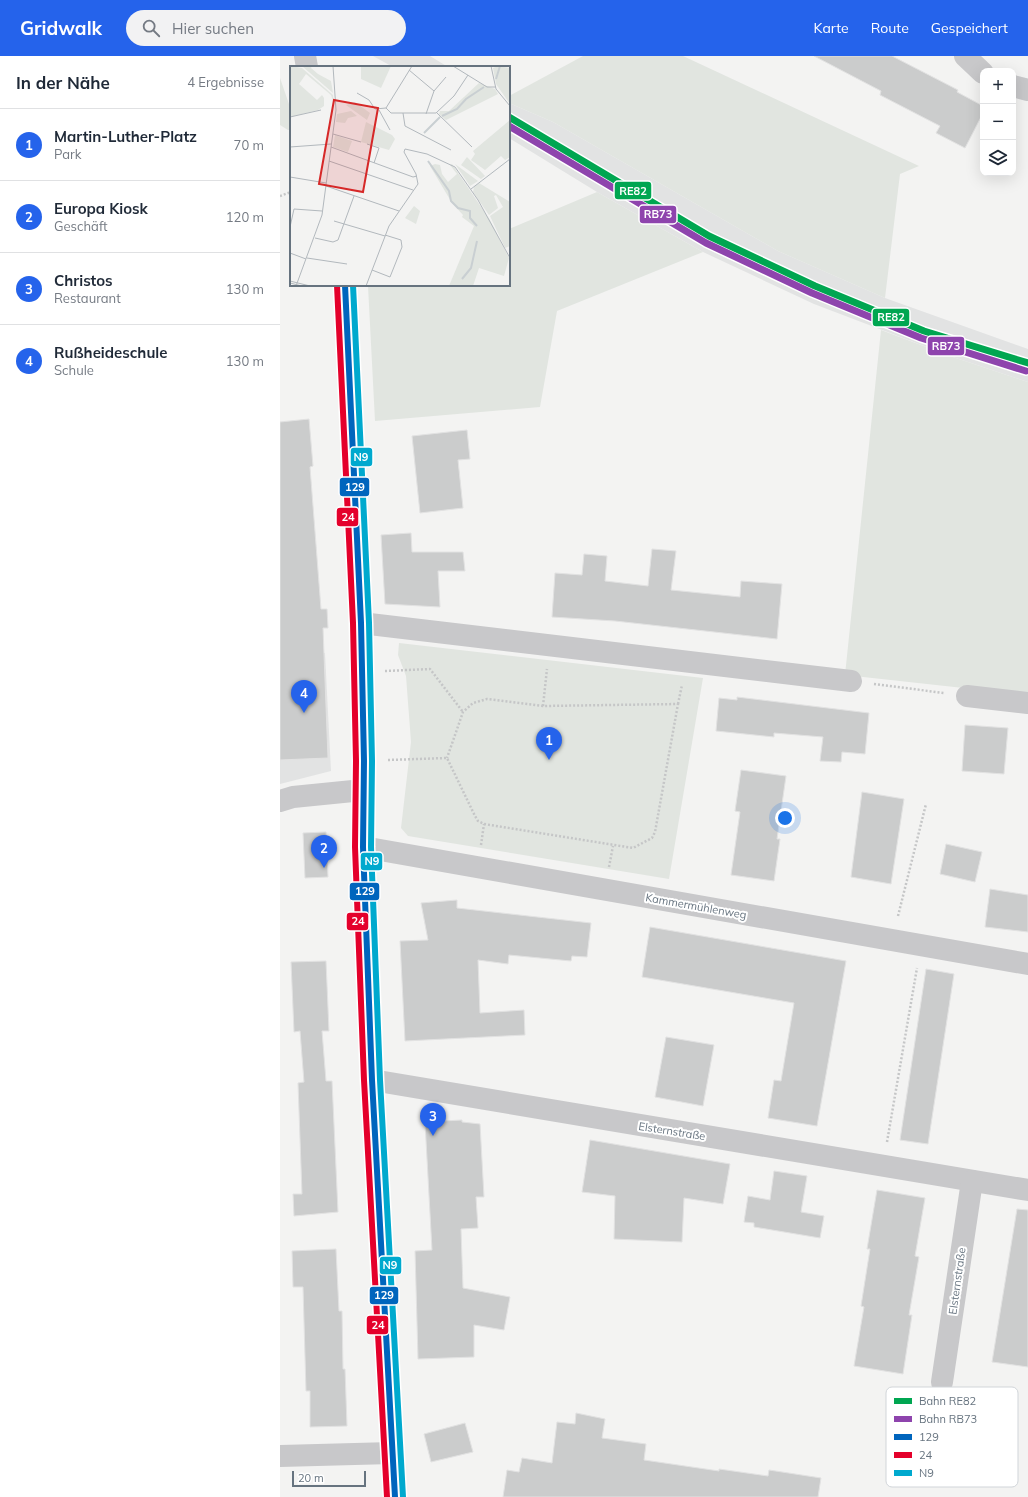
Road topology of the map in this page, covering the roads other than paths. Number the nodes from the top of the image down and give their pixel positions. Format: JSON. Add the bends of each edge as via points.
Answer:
{"nodes":[{"id":1,"x":304,"y":56,"type":"edge"},
{"id":2,"x":965,"y":56,"type":"edge"},
{"id":3,"x":307,"y":66,"type":"edge"},
{"id":4,"x":980,"y":70,"type":"edge"},
{"id":5,"x":1016,"y":87,"type":"edge"},
{"id":6,"x":1028,"y":90,"type":"edge"},
{"id":7,"x":345,"y":286,"type":"edge"},
{"id":8,"x":361,"y":622,"type":"junction"},
{"id":9,"x":851,"y":680,"type":"road end"},
{"id":10,"x":967,"y":696,"type":"road end"},
{"id":11,"x":1028,"y":703,"type":"edge"},
{"id":12,"x":364,"y":790,"type":"junction"},
{"id":13,"x":280,"y":801,"type":"edge"},
{"id":14,"x":363,"y":847,"type":"junction"},
{"id":15,"x":1028,"y":964,"type":"edge"},
{"id":16,"x":372,"y":1080,"type":"junction"},
{"id":17,"x":972,"y":1180,"type":"junction"},
{"id":18,"x":1028,"y":1190,"type":"edge"},
{"id":19,"x":942,"y":1382,"type":"dead end"},
{"id":20,"x":392,"y":1453,"type":"junction"},
{"id":21,"x":280,"y":1456,"type":"edge"},
{"id":22,"x":395,"y":1497,"type":"edge"}],
"edges":[{"from":1,"to":3,"type":"street"},
{"from":2,"to":4,"type":"street"},
{"from":5,"to":6,"type":"street"},
{"from":7,"to":8,"type":"street"},
{"from":8,"to":9,"type":"street"},
{"from":8,"to":12,"type":"street"},
{"from":10,"to":11,"type":"street"},
{"from":12,"to":13,"type":"street","via":[[293,797]]},
{"from":12,"to":14,"type":"street"},
{"from":14,"to":15,"type":"street","name":"Kammermühlenweg"},
{"from":14,"to":16,"type":"street"},
{"from":16,"to":17,"type":"street","name":"Elsternstraße"},
{"from":16,"to":20,"type":"street"},
{"from":17,"to":18,"type":"street","name":"Elsternstraße"},
{"from":17,"to":19,"type":"street","name":"Elsternstraße"},
{"from":20,"to":21,"type":"street"},
{"from":20,"to":22,"type":"street"}]}
